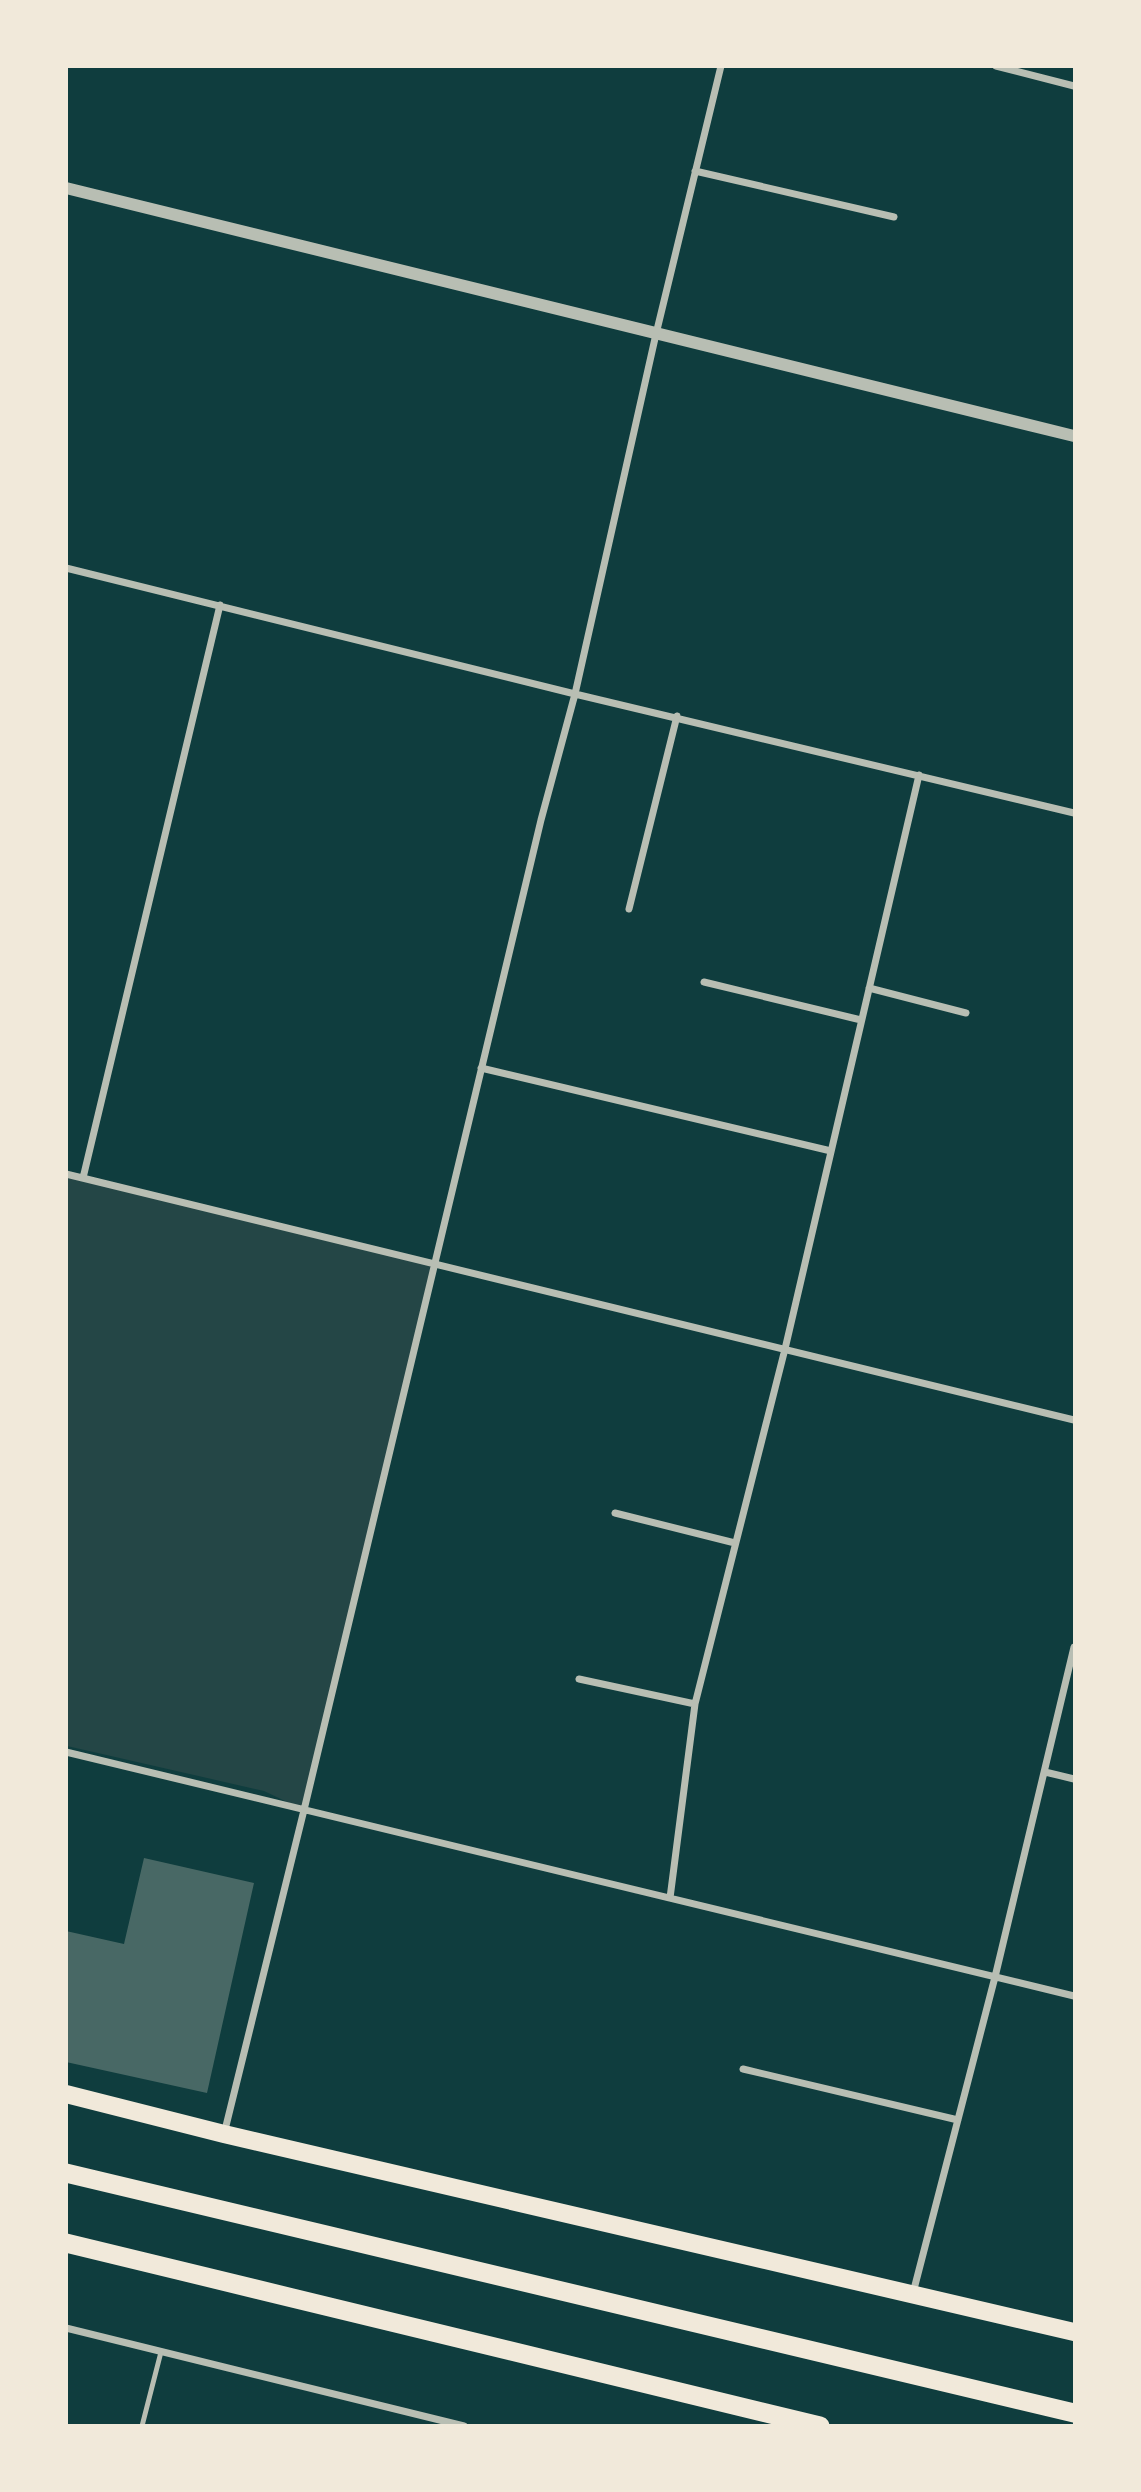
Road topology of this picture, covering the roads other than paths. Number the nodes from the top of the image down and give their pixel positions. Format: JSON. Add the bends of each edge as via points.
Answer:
{"nodes":[{"id":1,"x":721,"y":66,"type":"edge"},
{"id":2,"x":996,"y":66,"type":"edge"},
{"id":3,"x":1074,"y":86,"type":"edge"},
{"id":4,"x":695,"y":171,"type":"junction"},
{"id":5,"x":66,"y":188,"type":"edge"},
{"id":6,"x":894,"y":218,"type":"dead end"},
{"id":7,"x":656,"y":334,"type":"junction"},
{"id":8,"x":1074,"y":436,"type":"edge"},
{"id":9,"x":66,"y":568,"type":"edge"},
{"id":10,"x":219,"y":605,"type":"junction"},
{"id":11,"x":575,"y":694,"type":"junction"},
{"id":12,"x":677,"y":716,"type":"junction"},
{"id":13,"x":919,"y":775,"type":"junction"},
{"id":14,"x":1074,"y":813,"type":"edge"},
{"id":15,"x":629,"y":909,"type":"dead end"},
{"id":16,"x":704,"y":982,"type":"dead end"},
{"id":17,"x":869,"y":988,"type":"junction"},
{"id":18,"x":966,"y":1013,"type":"dead end"},
{"id":19,"x":861,"y":1020,"type":"junction"},
{"id":20,"x":481,"y":1068,"type":"junction"},
{"id":21,"x":831,"y":1151,"type":"junction"},
{"id":22,"x":66,"y":1174,"type":"edge"},
{"id":23,"x":83,"y":1178,"type":"junction"},
{"id":24,"x":434,"y":1264,"type":"junction"},
{"id":25,"x":785,"y":1349,"type":"junction"},
{"id":26,"x":1074,"y":1420,"type":"edge"},
{"id":27,"x":615,"y":1513,"type":"dead end"},
{"id":28,"x":736,"y":1543,"type":"junction"},
{"id":29,"x":1074,"y":1647,"type":"edge"},
{"id":30,"x":579,"y":1679,"type":"dead end"},
{"id":31,"x":695,"y":1704,"type":"junction"},
{"id":32,"x":66,"y":1752,"type":"edge"},
{"id":33,"x":1045,"y":1772,"type":"junction"},
{"id":34,"x":1074,"y":1779,"type":"edge"},
{"id":35,"x":304,"y":1810,"type":"junction"},
{"id":36,"x":670,"y":1898,"type":"junction"},
{"id":37,"x":995,"y":1977,"type":"junction"},
{"id":38,"x":1074,"y":1996,"type":"edge"},
{"id":39,"x":743,"y":2069,"type":"dead end"},
{"id":40,"x":66,"y":2094,"type":"edge"},
{"id":41,"x":958,"y":2120,"type":"junction"},
{"id":42,"x":224,"y":2134,"type":"junction"},
{"id":43,"x":66,"y":2172,"type":"edge"},
{"id":44,"x":66,"y":2243,"type":"edge"},
{"id":45,"x":914,"y":2293,"type":"junction"},
{"id":46,"x":66,"y":2329,"type":"edge"},
{"id":47,"x":1074,"y":2332,"type":"edge"},
{"id":48,"x":162,"y":2352,"type":"junction"},
{"id":49,"x":1074,"y":2413,"type":"edge"},
{"id":50,"x":142,"y":2426,"type":"edge"},
{"id":51,"x":464,"y":2426,"type":"edge"},
{"id":52,"x":820,"y":2426,"type":"edge"}],
"edges":[{"from":1,"to":4,"type":"street"},
{"from":2,"to":3,"type":"street"},
{"from":4,"to":6,"type":"street"},
{"from":4,"to":7,"type":"street"},
{"from":5,"to":7,"type":"street"},
{"from":7,"to":8,"type":"street"},
{"from":7,"to":11,"type":"street"},
{"from":9,"to":10,"type":"street"},
{"from":10,"to":11,"type":"street"},
{"from":10,"to":23,"type":"street"},
{"from":11,"to":12,"type":"street"},
{"from":11,"to":20,"type":"street"},
{"from":12,"to":13,"type":"street"},
{"from":12,"to":15,"type":"street"},
{"from":13,"to":14,"type":"street"},
{"from":13,"to":17,"type":"street"},
{"from":16,"to":19,"type":"street"},
{"from":17,"to":18,"type":"street"},
{"from":17,"to":19,"type":"street"},
{"from":19,"to":21,"type":"street"},
{"from":20,"to":21,"type":"street"},
{"from":20,"to":24,"type":"street"},
{"from":21,"to":25,"type":"street"},
{"from":22,"to":23,"type":"street"},
{"from":23,"to":24,"type":"street"},
{"from":24,"to":25,"type":"street"},
{"from":24,"to":35,"type":"street"},
{"from":25,"to":26,"type":"street"},
{"from":25,"to":28,"type":"street"},
{"from":27,"to":28,"type":"street"},
{"from":28,"to":31,"type":"street"},
{"from":29,"to":33,"type":"street"},
{"from":30,"to":31,"type":"street"},
{"from":31,"to":36,"type":"street"},
{"from":32,"to":35,"type":"street"},
{"from":33,"to":34,"type":"street"},
{"from":33,"to":37,"type":"street"},
{"from":35,"to":36,"type":"street"},
{"from":35,"to":42,"type":"street"},
{"from":36,"to":37,"type":"street"},
{"from":37,"to":38,"type":"street"},
{"from":37,"to":41,"type":"street"},
{"from":39,"to":41,"type":"street"},
{"from":40,"to":42,"type":"main road"},
{"from":41,"to":45,"type":"street"},
{"from":42,"to":45,"type":"main road"},
{"from":43,"to":49,"type":"highway"},
{"from":44,"to":52,"type":"highway"},
{"from":45,"to":47,"type":"main road"},
{"from":46,"to":48,"type":"street"},
{"from":48,"to":50,"type":"lane"},
{"from":48,"to":51,"type":"street"}]}
